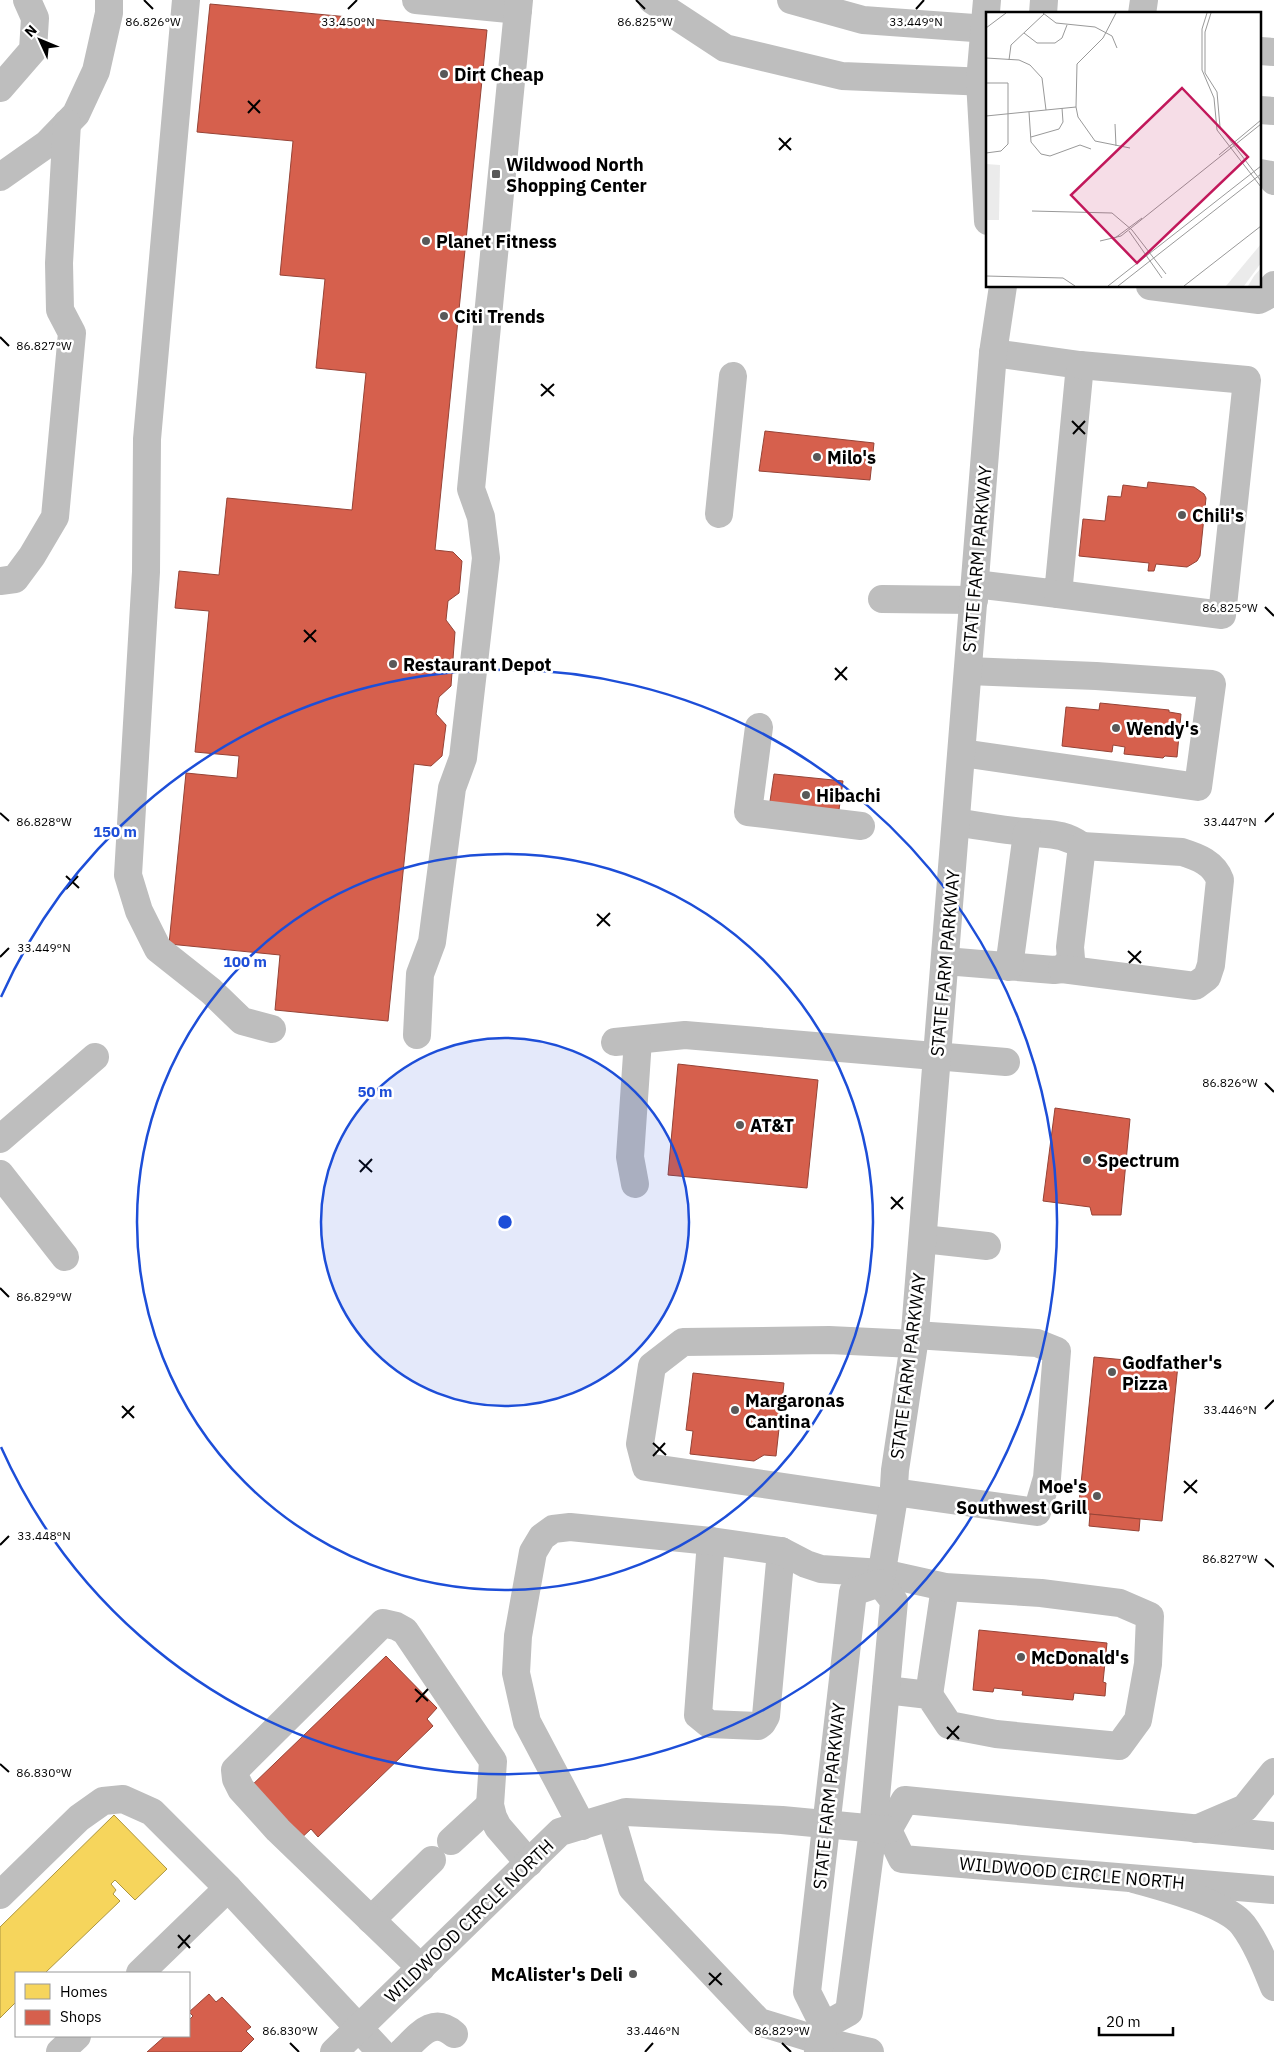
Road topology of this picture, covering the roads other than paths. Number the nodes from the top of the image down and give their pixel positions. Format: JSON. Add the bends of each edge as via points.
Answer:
{"nodes":[{"id":1,"x":28,"y":0,"type":"edge"},
{"id":2,"x":109,"y":0,"type":"edge"},
{"id":3,"x":186,"y":0,"type":"edge"},
{"id":4,"x":416,"y":0,"type":"edge"},
{"id":5,"x":652,"y":0,"type":"edge"},
{"id":6,"x":791,"y":0,"type":"edge"},
{"id":7,"x":443,"y":1,"type":"edge"},
{"id":8,"x":519,"y":5,"type":"edge"},
{"id":9,"x":986,"y":29,"type":"edge"},
{"id":10,"x":984,"y":82,"type":"edge"},
{"id":11,"x":0,"y":88,"type":"edge"},
{"id":12,"x":68,"y":123,"type":"junction"},
{"id":13,"x":986,"y":151,"type":"edge"},
{"id":14,"x":3,"y":170,"type":"edge"},
{"id":15,"x":991,"y":288,"type":"edge"},
{"id":16,"x":1004,"y":288,"type":"edge"},
{"id":17,"x":1166,"y":288,"type":"edge"},
{"id":18,"x":1273,"y":289,"type":"edge"},
{"id":19,"x":994,"y":347,"type":"junction"},
{"id":20,"x":1080,"y":365,"type":"junction"},
{"id":21,"x":733,"y":376,"type":"dead end"},
{"id":22,"x":719,"y":514,"type":"dead end"},
{"id":23,"x":0,"y":581,"type":"edge"},
{"id":24,"x":974,"y":592,"type":"junction"},
{"id":25,"x":1058,"y":594,"type":"junction"},
{"id":26,"x":882,"y":599,"type":"dead end"},
{"id":27,"x":968,"y":672,"type":"junction"},
{"id":28,"x":759,"y":727,"type":"dead end"},
{"id":29,"x":962,"y":753,"type":"junction"},
{"id":30,"x":956,"y":822,"type":"junction"},
{"id":31,"x":862,"y":826,"type":"dead end"},
{"id":32,"x":1027,"y":832,"type":"junction"},
{"id":33,"x":1082,"y":846,"type":"junction"},
{"id":34,"x":945,"y":961,"type":"junction"},
{"id":35,"x":1009,"y":967,"type":"junction"},
{"id":36,"x":1062,"y":969,"type":"junction"},
{"id":37,"x":272,"y":1028,"type":"dead end"},
{"id":38,"x":417,"y":1035,"type":"dead end"},
{"id":39,"x":938,"y":1055,"type":"junction"},
{"id":40,"x":95,"y":1056,"type":"dead end"},
{"id":41,"x":1006,"y":1062,"type":"dead end"},
{"id":42,"x":0,"y":1139,"type":"edge"},
{"id":43,"x":0,"y":1174,"type":"edge"},
{"id":44,"x":635,"y":1184,"type":"dead end"},
{"id":45,"x":923,"y":1239,"type":"junction"},
{"id":46,"x":988,"y":1246,"type":"dead end"},
{"id":47,"x":65,"y":1257,"type":"dead end"},
{"id":48,"x":915,"y":1339,"type":"junction"},
{"id":49,"x":893,"y":1497,"type":"junction"},
{"id":50,"x":711,"y":1541,"type":"junction"},
{"id":51,"x":781,"y":1551,"type":"junction"},
{"id":52,"x":881,"y":1578,"type":"junction"},
{"id":53,"x":945,"y":1587,"type":"junction"},
{"id":54,"x":886,"y":1690,"type":"junction"},
{"id":55,"x":929,"y":1695,"type":"junction"},
{"id":56,"x":1274,"y":1772,"type":"edge"},
{"id":57,"x":490,"y":1804,"type":"junction"},
{"id":58,"x":611,"y":1817,"type":"junction"},
{"id":59,"x":826,"y":1824,"type":"junction"},
{"id":60,"x":582,"y":1826,"type":"junction"},
{"id":61,"x":1196,"y":1829,"type":"junction"},
{"id":62,"x":880,"y":1830,"type":"junction"},
{"id":63,"x":1274,"y":1836,"type":"edge"},
{"id":64,"x":451,"y":1841,"type":"dead end"},
{"id":65,"x":432,"y":1860,"type":"dead end"},
{"id":66,"x":529,"y":1863,"type":"junction"},
{"id":67,"x":1134,"y":1878,"type":"junction"},
{"id":68,"x":228,"y":1888,"type":"junction"},
{"id":69,"x":1274,"y":1890,"type":"edge"},
{"id":70,"x":0,"y":1895,"type":"edge"},
{"id":71,"x":371,"y":1920,"type":"junction"},
{"id":72,"x":421,"y":1968,"type":"junction"},
{"id":73,"x":141,"y":1972,"type":"edge"},
{"id":74,"x":1274,"y":1987,"type":"edge"},
{"id":75,"x":358,"y":2028,"type":"junction"},
{"id":76,"x":454,"y":2034,"type":"dead end"},
{"id":77,"x":76,"y":2037,"type":"edge"},
{"id":78,"x":821,"y":2039,"type":"edge"},
{"id":79,"x":60,"y":2052,"type":"edge"},
{"id":80,"x":334,"y":2052,"type":"edge"},
{"id":81,"x":382,"y":2052,"type":"edge"},
{"id":82,"x":402,"y":2052,"type":"edge"},
{"id":83,"x":870,"y":2052,"type":"edge"}],
"edges":[{"from":1,"to":11,"type":"street","via":[[34,18],[33,50]]},
{"from":2,"to":12,"type":"street","via":[[96,71],[76,114]]},
{"from":3,"to":37,"type":"street","via":[[147,439],[146,572],[128,875],[139,911],[158,949],[211,991],[242,1021]]},
{"from":4,"to":7,"type":"street"},
{"from":5,"to":10,"type":"street","via":[[725,48],[842,76]]},
{"from":6,"to":9,"type":"street","via":[[863,20]]},
{"from":7,"to":8,"type":"street"},
{"from":8,"to":38,"type":"street","via":[[472,489],[481,516],[486,558],[463,758],[452,788],[432,942],[420,974]]},
{"from":9,"to":10,"type":"street"},
{"from":10,"to":13,"type":"street"},
{"from":12,"to":14,"type":"street","via":[[47,144]]},
{"from":12,"to":23,"type":"street","via":[[58,263],[60,310],[72,333],[55,517],[15,580]]},
{"from":15,"to":19,"type":"street","name":"STATE FARM PARKWAY"},
{"from":16,"to":19,"type":"street","name":"STATE FARM PARKWAY"},
{"from":17,"to":18,"type":"street","via":[[1259,300]]},
{"from":19,"to":20,"type":"street"},
{"from":19,"to":24,"type":"street","name":"STATE FARM PARKWAY"},
{"from":20,"to":25,"type":"street"},
{"from":20,"to":25,"type":"street","via":[[1248,380],[1222,615]]},
{"from":21,"to":22,"type":"street"},
{"from":24,"to":25,"type":"street"},
{"from":24,"to":26,"type":"street"},
{"from":24,"to":27,"type":"street","name":"STATE FARM PARKWAY"},
{"from":27,"to":29,"type":"street","name":"STATE FARM PARKWAY"},
{"from":27,"to":29,"type":"street","via":[[1212,684],[1198,787]]},
{"from":28,"to":31,"type":"street","via":[[748,812]]},
{"from":29,"to":30,"type":"street","name":"STATE FARM PARKWAY"},
{"from":30,"to":32,"type":"street"},
{"from":30,"to":34,"type":"street","name":"STATE FARM PARKWAY"},
{"from":32,"to":33,"type":"street","via":[[1070,837]]},
{"from":32,"to":35,"type":"street"},
{"from":33,"to":36,"type":"street","via":[[1071,959]]},
{"from":33,"to":36,"type":"street","via":[[1182,852],[1211,865],[1220,880],[1211,965],[1207,977],[1196,986]]},
{"from":34,"to":35,"type":"street"},
{"from":34,"to":39,"type":"street","name":"STATE FARM PARKWAY"},
{"from":35,"to":36,"type":"street"},
{"from":39,"to":41,"type":"street"},
{"from":39,"to":44,"type":"street","via":[[685,1035],[627,1041],[630,1157]]},
{"from":39,"to":45,"type":"street","name":"STATE FARM PARKWAY"},
{"from":40,"to":42,"type":"street"},
{"from":43,"to":47,"type":"street"},
{"from":45,"to":46,"type":"street"},
{"from":45,"to":48,"type":"street","name":"STATE FARM PARKWAY"},
{"from":48,"to":49,"type":"street","name":"STATE FARM PARKWAY"},
{"from":48,"to":49,"type":"street","via":[[1037,1343],[1057,1351],[1047,1478],[1037,1512]]},
{"from":48,"to":49,"type":"street","via":[[683,1342],[652,1366],[640,1444],[646,1467]]},
{"from":49,"to":52,"type":"street","name":"STATE FARM PARKWAY"},
{"from":50,"to":51,"type":"street"},
{"from":50,"to":51,"type":"street","via":[[698,1715],[710,1724],[758,1726],[766,1716]]},
{"from":50,"to":60,"type":"street","via":[[570,1527],[552,1529],[542,1537],[533,1552],[518,1636],[516,1673],[527,1722]]},
{"from":51,"to":52,"type":"street","via":[[821,1569]]},
{"from":52,"to":53,"type":"street"},
{"from":52,"to":54,"type":"street","via":[[894,1601]]},
{"from":52,"to":59,"type":"street","name":"STATE FARM PARKWAY","via":[[853,1592]]},
{"from":53,"to":55,"type":"street"},
{"from":53,"to":55,"type":"street","via":[[1041,1593],[1120,1603],[1150,1616],[1148,1664],[1138,1720],[1118,1746],[996,1734],[949,1725]]},
{"from":54,"to":55,"type":"street"},
{"from":54,"to":62,"type":"street"},
{"from":56,"to":61,"type":"street","via":[[1245,1808]]},
{"from":57,"to":64,"type":"street"},
{"from":57,"to":66,"type":"street","via":[[498,1827]]},
{"from":57,"to":71,"type":"street","via":[[493,1761],[405,1631],[383,1623],[235,1770],[241,1789]]},
{"from":58,"to":59,"type":"street","name":"WILDWOOD CIRCLE NORTH","via":[[626,1812]]},
{"from":58,"to":60,"type":"street","name":"WILDWOOD CIRCLE NORTH"},
{"from":58,"to":78,"type":"street","via":[[632,1888],[759,2022]]},
{"from":59,"to":62,"type":"street","name":"WILDWOOD CIRCLE NORTH"},
{"from":59,"to":78,"type":"street","name":"STATE FARM PARKWAY","via":[[807,1992]]},
{"from":60,"to":66,"type":"street","name":"WILDWOOD CIRCLE NORTH","via":[[560,1832]]},
{"from":61,"to":62,"type":"street","via":[[905,1800]]},
{"from":61,"to":63,"type":"street"},
{"from":62,"to":67,"type":"street","name":"WILDWOOD CIRCLE NORTH","via":[[902,1859]]},
{"from":62,"to":78,"type":"street","via":[[849,2012]]},
{"from":65,"to":71,"type":"street"},
{"from":66,"to":72,"type":"street","name":"WILDWOOD CIRCLE NORTH"},
{"from":67,"to":69,"type":"street","name":"WILDWOOD CIRCLE NORTH"},
{"from":67,"to":74,"type":"street","via":[[1212,1904],[1242,1923],[1259,1949]]},
{"from":68,"to":70,"type":"street","via":[[152,1812],[123,1799],[103,1802],[80,1818]]},
{"from":68,"to":73,"type":"street"},
{"from":68,"to":75,"type":"street"},
{"from":71,"to":72,"type":"street"},
{"from":72,"to":75,"type":"street","name":"WILDWOOD CIRCLE NORTH"},
{"from":75,"to":80,"type":"street","name":"WILDWOOD CIRCLE NORTH"},
{"from":75,"to":81,"type":"street"},
{"from":76,"to":82,"type":"street","via":[[446,2027],[434,2026]]},
{"from":77,"to":79,"type":"street"},
{"from":78,"to":83,"type":"street"}]}
